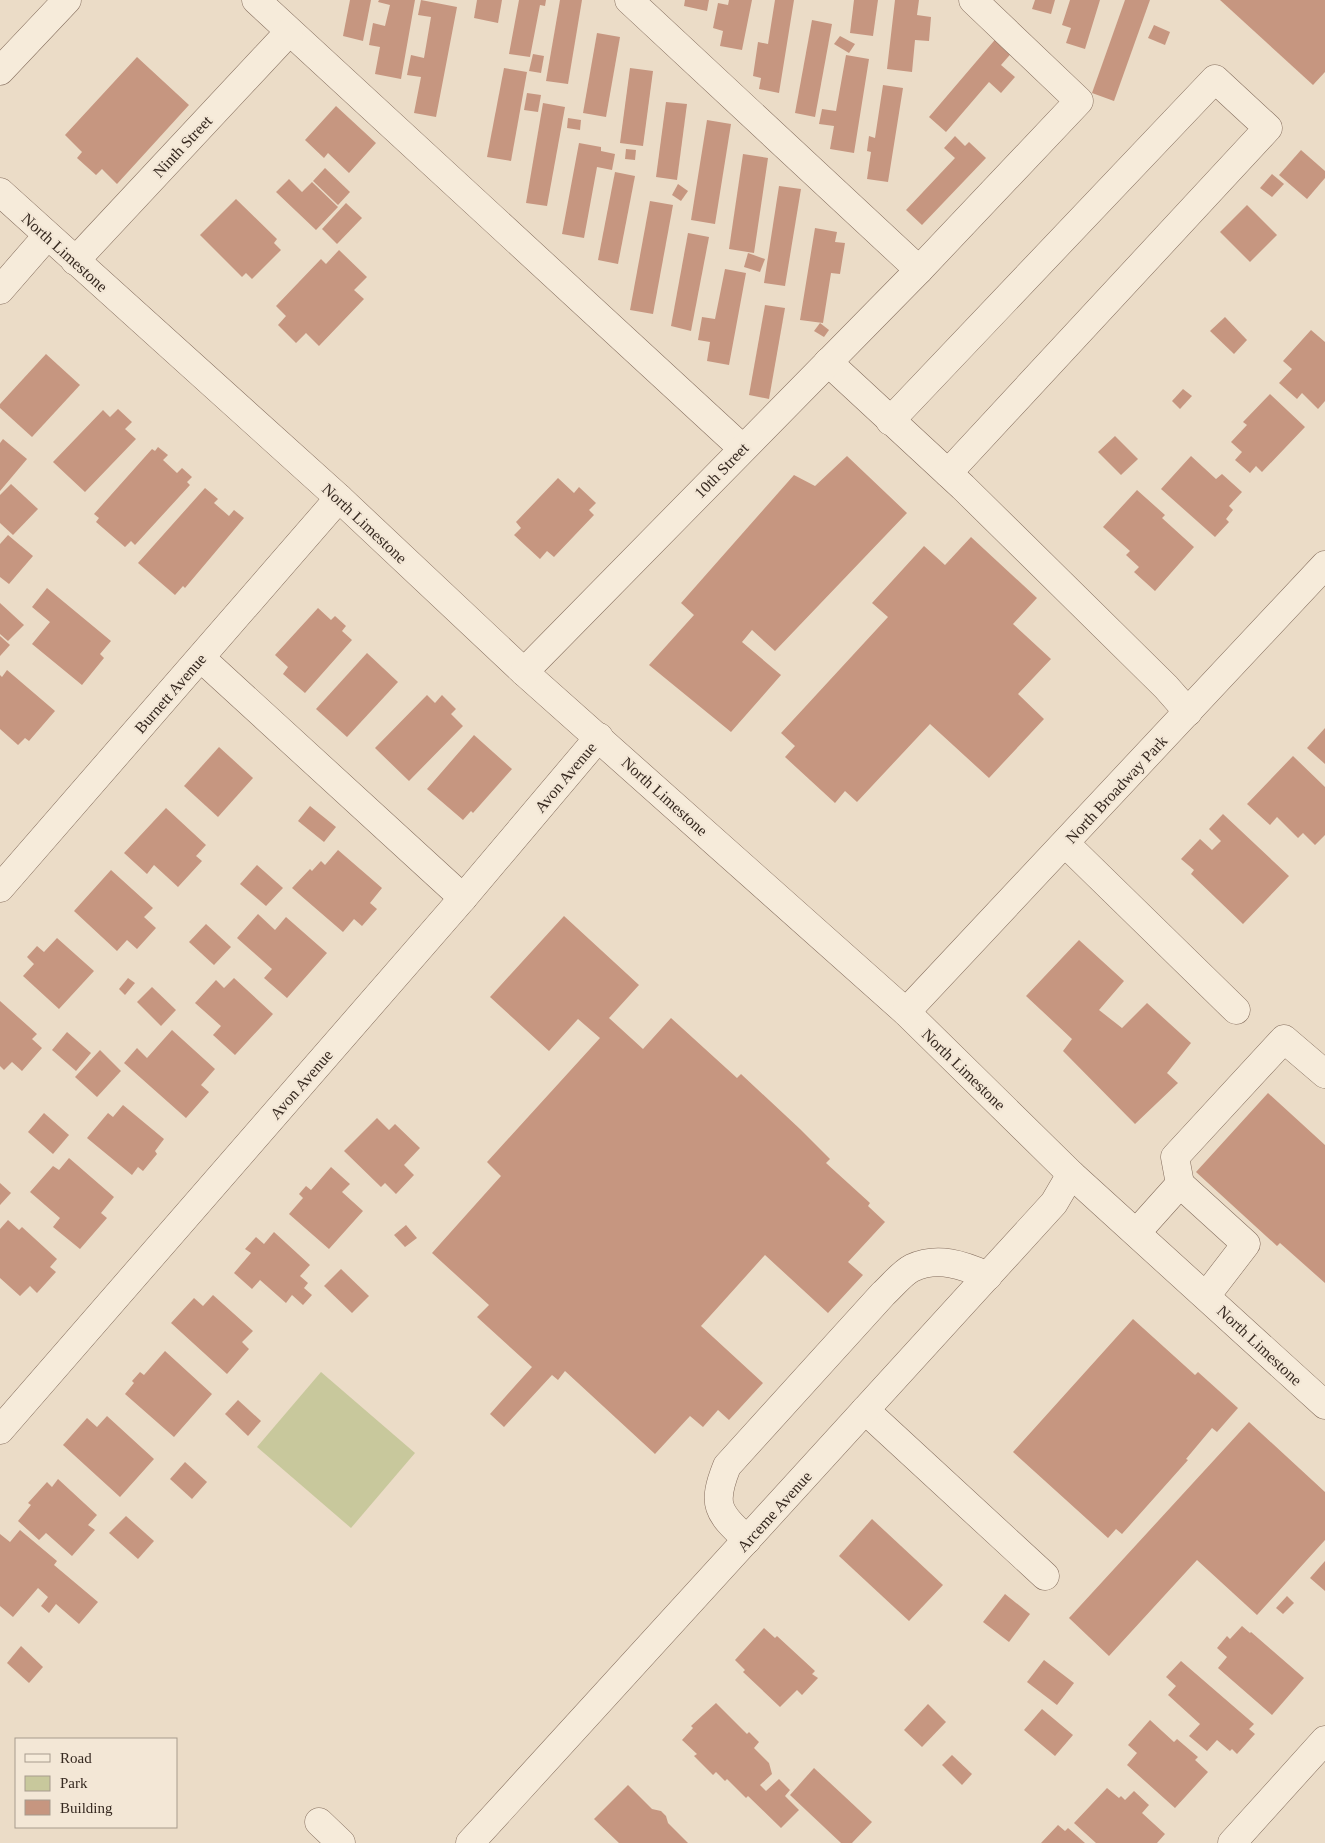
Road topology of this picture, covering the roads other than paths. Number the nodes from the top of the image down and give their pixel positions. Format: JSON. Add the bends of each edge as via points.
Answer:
{"nodes":[{"id":1,"x":67,"y":0,"type":"edge"},
{"id":2,"x":256,"y":0,"type":"edge"},
{"id":3,"x":628,"y":0,"type":"edge"},
{"id":4,"x":973,"y":0,"type":"edge"},
{"id":5,"x":289,"y":32,"type":"junction"},
{"id":6,"x":0,"y":70,"type":"edge"},
{"id":7,"x":0,"y":192,"type":"edge"},
{"id":8,"x":47,"y":236,"type":"junction"},
{"id":9,"x":75,"y":261,"type":"junction"},
{"id":10,"x":919,"y":270,"type":"junction"},
{"id":11,"x":0,"y":290,"type":"edge"},
{"id":12,"x":828,"y":362,"type":"junction"},
{"id":13,"x":890,"y":420,"type":"junction"},
{"id":14,"x":742,"y":448,"type":"junction"},
{"id":15,"x":948,"y":473,"type":"junction"},
{"id":16,"x":339,"y":498,"type":"junction"},
{"id":17,"x":1325,"y":565,"type":"edge"},
{"id":18,"x":201,"y":658,"type":"junction"},
{"id":19,"x":524,"y":672,"type":"junction"},
{"id":20,"x":1188,"y":712,"type":"junction"},
{"id":21,"x":599,"y":737,"type":"junction"},
{"id":22,"x":1066,"y":844,"type":"junction"},
{"id":23,"x":0,"y":888,"type":"edge"},
{"id":24,"x":463,"y":898,"type":"junction"},
{"id":25,"x":1236,"y":1010,"type":"dead end"},
{"id":26,"x":906,"y":1012,"type":"junction"},
{"id":27,"x":1325,"y":1074,"type":"edge"},
{"id":28,"x":1071,"y":1174,"type":"junction"},
{"id":29,"x":1180,"y":1184,"type":"junction"},
{"id":30,"x":1136,"y":1232,"type":"junction"},
{"id":31,"x":988,"y":1276,"type":"junction"},
{"id":32,"x":1206,"y":1296,"type":"junction"},
{"id":33,"x":1325,"y":1405,"type":"edge"},
{"id":34,"x":865,"y":1410,"type":"junction"},
{"id":35,"x":0,"y":1430,"type":"edge"},
{"id":36,"x":747,"y":1540,"type":"junction"},
{"id":37,"x":1045,"y":1576,"type":"dead end"},
{"id":38,"x":1325,"y":1740,"type":"edge"},
{"id":39,"x":319,"y":1822,"type":"dead end"},
{"id":40,"x":341,"y":1843,"type":"edge"},
{"id":41,"x":470,"y":1843,"type":"edge"},
{"id":42,"x":1232,"y":1843,"type":"edge"}],
"edges":[{"from":1,"to":6,"type":"street"},
{"from":2,"to":5,"type":"street"},
{"from":3,"to":10,"type":"street"},
{"from":4,"to":10,"type":"street","name":"10th Street","via":[[1080,101]]},
{"from":5,"to":9,"type":"street","name":"Ninth Street"},
{"from":5,"to":14,"type":"street"},
{"from":7,"to":8,"type":"street","name":"North Limestone"},
{"from":8,"to":9,"type":"street","name":"North Limestone"},
{"from":8,"to":11,"type":"street"},
{"from":9,"to":16,"type":"street","name":"North Limestone"},
{"from":10,"to":12,"type":"street","name":"10th Street"},
{"from":12,"to":13,"type":"street"},
{"from":12,"to":14,"type":"street","name":"10th Street"},
{"from":13,"to":15,"type":"street"},
{"from":13,"to":15,"type":"street","via":[[1214,79],[1268,128]]},
{"from":14,"to":19,"type":"street","name":"10th Street"},
{"from":15,"to":20,"type":"street"},
{"from":16,"to":18,"type":"street","name":"Burnett Avenue"},
{"from":16,"to":19,"type":"street","name":"North Limestone"},
{"from":17,"to":20,"type":"street","name":"North Broadway Park"},
{"from":18,"to":23,"type":"street","name":"Burnett Avenue"},
{"from":18,"to":24,"type":"street"},
{"from":19,"to":21,"type":"street","name":"North Limestone"},
{"from":20,"to":22,"type":"street","name":"North Broadway Park"},
{"from":21,"to":24,"type":"street","name":"Avon Avenue"},
{"from":21,"to":26,"type":"street","name":"North Limestone"},
{"from":22,"to":25,"type":"street"},
{"from":22,"to":26,"type":"street","name":"North Broadway Park"},
{"from":24,"to":35,"type":"street","name":"Avon Avenue"},
{"from":26,"to":28,"type":"street","name":"North Limestone"},
{"from":27,"to":29,"type":"street","via":[[1284,1039],[1176,1157]]},
{"from":28,"to":30,"type":"street","name":"North Limestone"},
{"from":28,"to":31,"type":"street","name":"Arceme Avenue","via":[[1054,1203]]},
{"from":29,"to":30,"type":"street"},
{"from":29,"to":32,"type":"street","via":[[1246,1244]]},
{"from":30,"to":32,"type":"street","name":"North Limestone"},
{"from":31,"to":34,"type":"street","name":"Arceme Avenue"},
{"from":31,"to":36,"type":"street","via":[[964,1266],[927,1263],[911,1269],[883,1294],[728,1466],[720,1483],[718,1503],[724,1518]]},
{"from":32,"to":33,"type":"street","name":"North Limestone"},
{"from":34,"to":36,"type":"street","name":"Arceme Avenue"},
{"from":34,"to":37,"type":"street"},
{"from":36,"to":41,"type":"street","name":"Arceme Avenue"},
{"from":38,"to":42,"type":"street"},
{"from":39,"to":40,"type":"street"}]}
